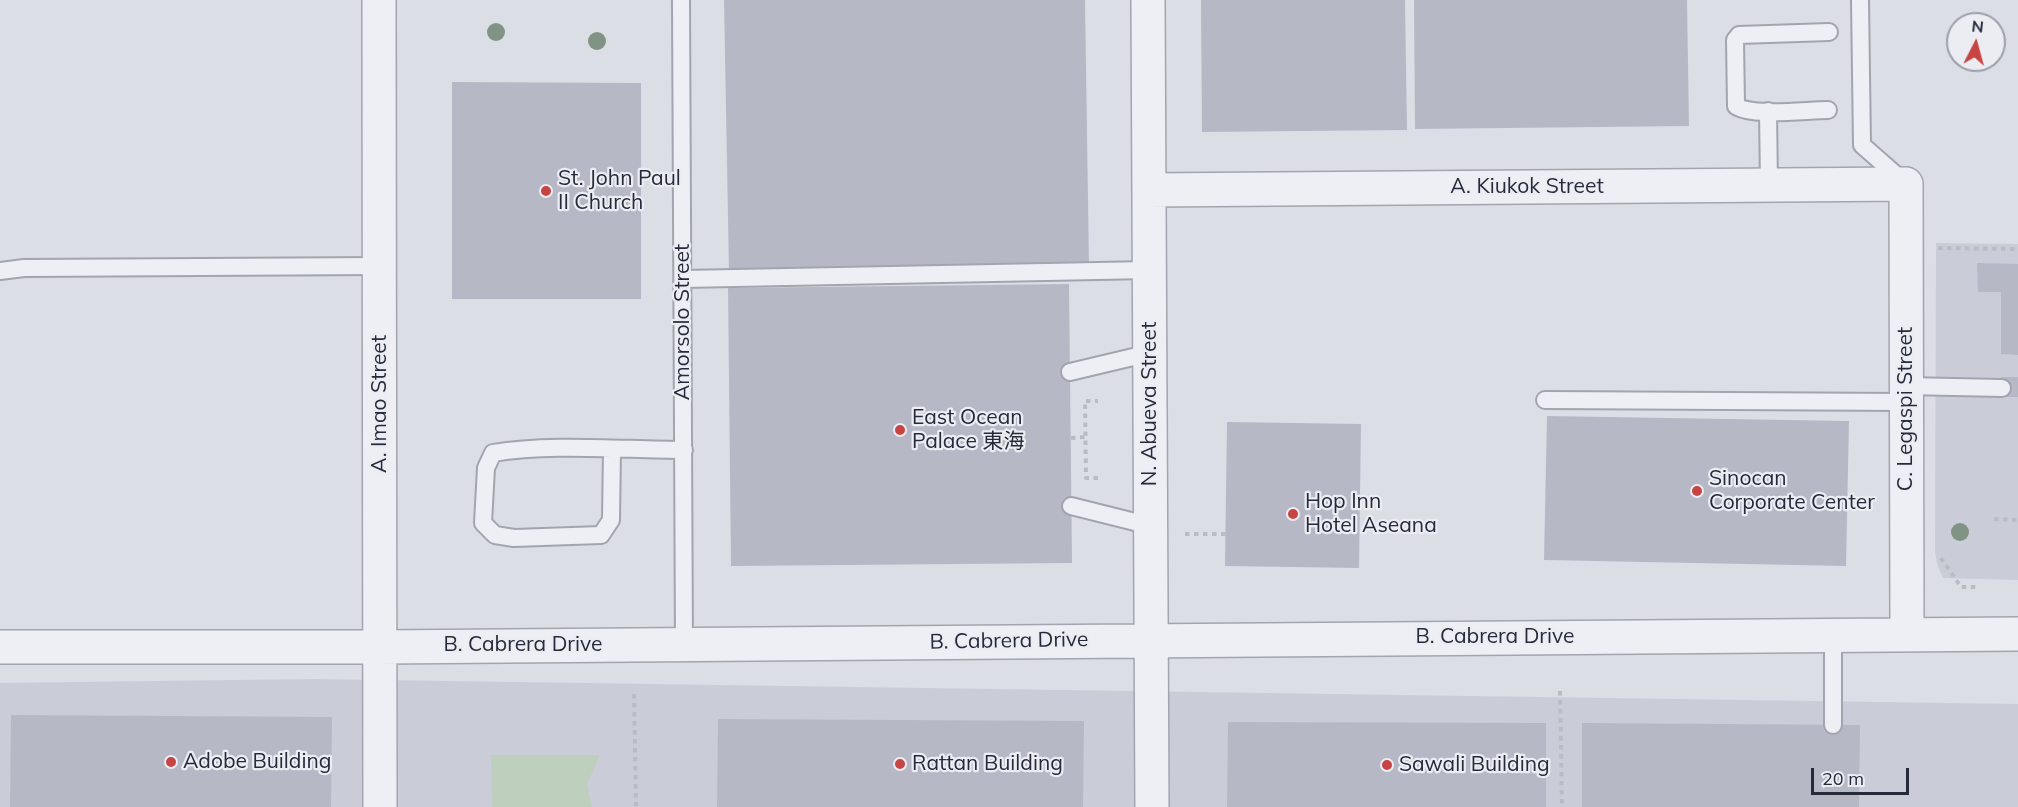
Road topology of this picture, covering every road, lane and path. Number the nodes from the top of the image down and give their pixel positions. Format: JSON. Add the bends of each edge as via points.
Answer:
{"nodes":[{"id":1,"x":379,"y":0,"type":"edge"},
{"id":2,"x":681,"y":0,"type":"edge"},
{"id":3,"x":1148,"y":0,"type":"edge"},
{"id":4,"x":1860,"y":0,"type":"edge"},
{"id":5,"x":1829,"y":33,"type":"dead end"},
{"id":6,"x":1828,"y":110,"type":"dead end"},
{"id":7,"x":1768,"y":111,"type":"junction"},
{"id":8,"x":1906,"y":184,"type":"junction"},
{"id":9,"x":1769,"y":185,"type":"junction"},
{"id":10,"x":1149,"y":190,"type":"junction"},
{"id":11,"x":1937,"y":248,"type":"dead end"},
{"id":12,"x":2018,"y":249,"type":"edge"},
{"id":13,"x":380,"y":266,"type":"junction"},
{"id":14,"x":1149,"y":270,"type":"junction"},
{"id":15,"x":0,"y":271,"type":"edge"},
{"id":16,"x":683,"y":279,"type":"junction"},
{"id":17,"x":1150,"y":353,"type":"junction"},
{"id":18,"x":1070,"y":372,"type":"dead end"},
{"id":19,"x":2002,"y":388,"type":"dead end"},
{"id":20,"x":1906,"y":394,"type":"junction"},
{"id":21,"x":1545,"y":400,"type":"dead end"},
{"id":22,"x":1098,"y":401,"type":"dead end"},
{"id":23,"x":1085,"y":437,"type":"junction"},
{"id":24,"x":1071,"y":438,"type":"dead end"},
{"id":25,"x":612,"y":449,"type":"junction"},
{"id":26,"x":684,"y":450,"type":"junction"},
{"id":27,"x":1098,"y":478,"type":"dead end"},
{"id":28,"x":1071,"y":506,"type":"dead end"},
{"id":29,"x":1994,"y":519,"type":"dead end"},
{"id":30,"x":2018,"y":520,"type":"edge"},
{"id":31,"x":1150,"y":526,"type":"junction"},
{"id":32,"x":1185,"y":534,"type":"dead end"},
{"id":33,"x":1226,"y":534,"type":"dead end"},
{"id":34,"x":1939,"y":555,"type":"dead end"},
{"id":35,"x":1976,"y":587,"type":"dead end"},
{"id":36,"x":2018,"y":634,"type":"edge"},
{"id":37,"x":1833,"y":635,"type":"junction"},
{"id":38,"x":1907,"y":635,"type":"junction"},
{"id":39,"x":1151,"y":639,"type":"junction"},
{"id":40,"x":684,"y":644,"type":"junction"},
{"id":41,"x":380,"y":646,"type":"junction"},
{"id":42,"x":0,"y":647,"type":"edge"},
{"id":43,"x":1560,"y":691,"type":"dead end"},
{"id":44,"x":634,"y":694,"type":"dead end"},
{"id":45,"x":1833,"y":724,"type":"dead end"},
{"id":46,"x":380,"y":807,"type":"edge"},
{"id":47,"x":636,"y":807,"type":"edge"},
{"id":48,"x":1152,"y":807,"type":"edge"},
{"id":49,"x":1562,"y":807,"type":"edge"}],
"edges":[{"from":1,"to":13,"type":"street","name":"A. Imao Street"},
{"from":2,"to":16,"type":"lane","name":"Amorsolo Street"},
{"from":3,"to":10,"type":"street","name":"N. Abueva Street"},
{"from":4,"to":8,"type":"lane","via":[[1862,145]]},
{"from":5,"to":7,"type":"lane","via":[[1739,35],[1735,40],[1736,106],[1742,110]]},
{"from":6,"to":7,"type":"lane"},
{"from":7,"to":9,"type":"lane"},
{"from":8,"to":9,"type":"street","name":"A. Kiukok Street"},
{"from":8,"to":20,"type":"street","name":"C. Legaspi Street"},
{"from":9,"to":10,"type":"street","name":"A. Kiukok Street"},
{"from":10,"to":14,"type":"street","name":"N. Abueva Street"},
{"from":11,"to":12,"type":"path"},
{"from":13,"to":15,"type":"lane"},
{"from":13,"to":41,"type":"street","name":"A. Imao Street"},
{"from":14,"to":16,"type":"lane"},
{"from":14,"to":17,"type":"street","name":"N. Abueva Street"},
{"from":16,"to":26,"type":"lane","name":"Amorsolo Street"},
{"from":17,"to":18,"type":"lane"},
{"from":17,"to":31,"type":"street","name":"N. Abueva Street"},
{"from":19,"to":20,"type":"lane"},
{"from":20,"to":21,"type":"lane"},
{"from":20,"to":38,"type":"street","name":"C. Legaspi Street"},
{"from":22,"to":23,"type":"path","via":[[1085,401]]},
{"from":23,"to":24,"type":"path"},
{"from":23,"to":27,"type":"path","via":[[1086,478]]},
{"from":25,"to":25,"type":"lane","via":[[493,453],[486,468],[483,523],[495,535],[513,538],[601,535],[611,520]]},
{"from":25,"to":26,"type":"lane"},
{"from":26,"to":40,"type":"lane","name":"Amorsolo Street"},
{"from":28,"to":31,"type":"lane"},
{"from":29,"to":30,"type":"path"},
{"from":31,"to":39,"type":"street","name":"N. Abueva Street"},
{"from":32,"to":33,"type":"path"},
{"from":34,"to":35,"type":"path","via":[[1961,587]]},
{"from":36,"to":38,"type":"street","name":"B. Cabrera Drive"},
{"from":37,"to":38,"type":"street","name":"B. Cabrera Drive"},
{"from":37,"to":39,"type":"street","name":"B. Cabrera Drive"},
{"from":37,"to":45,"type":"lane"},
{"from":39,"to":40,"type":"street","name":"B. Cabrera Drive"},
{"from":39,"to":48,"type":"street","name":"N. Abueva Street"},
{"from":40,"to":41,"type":"street","name":"B. Cabrera Drive"},
{"from":41,"to":42,"type":"street","name":"B. Cabrera Drive"},
{"from":41,"to":46,"type":"street","name":"A. Imao Street"},
{"from":43,"to":49,"type":"path"},
{"from":44,"to":47,"type":"path"}]}
